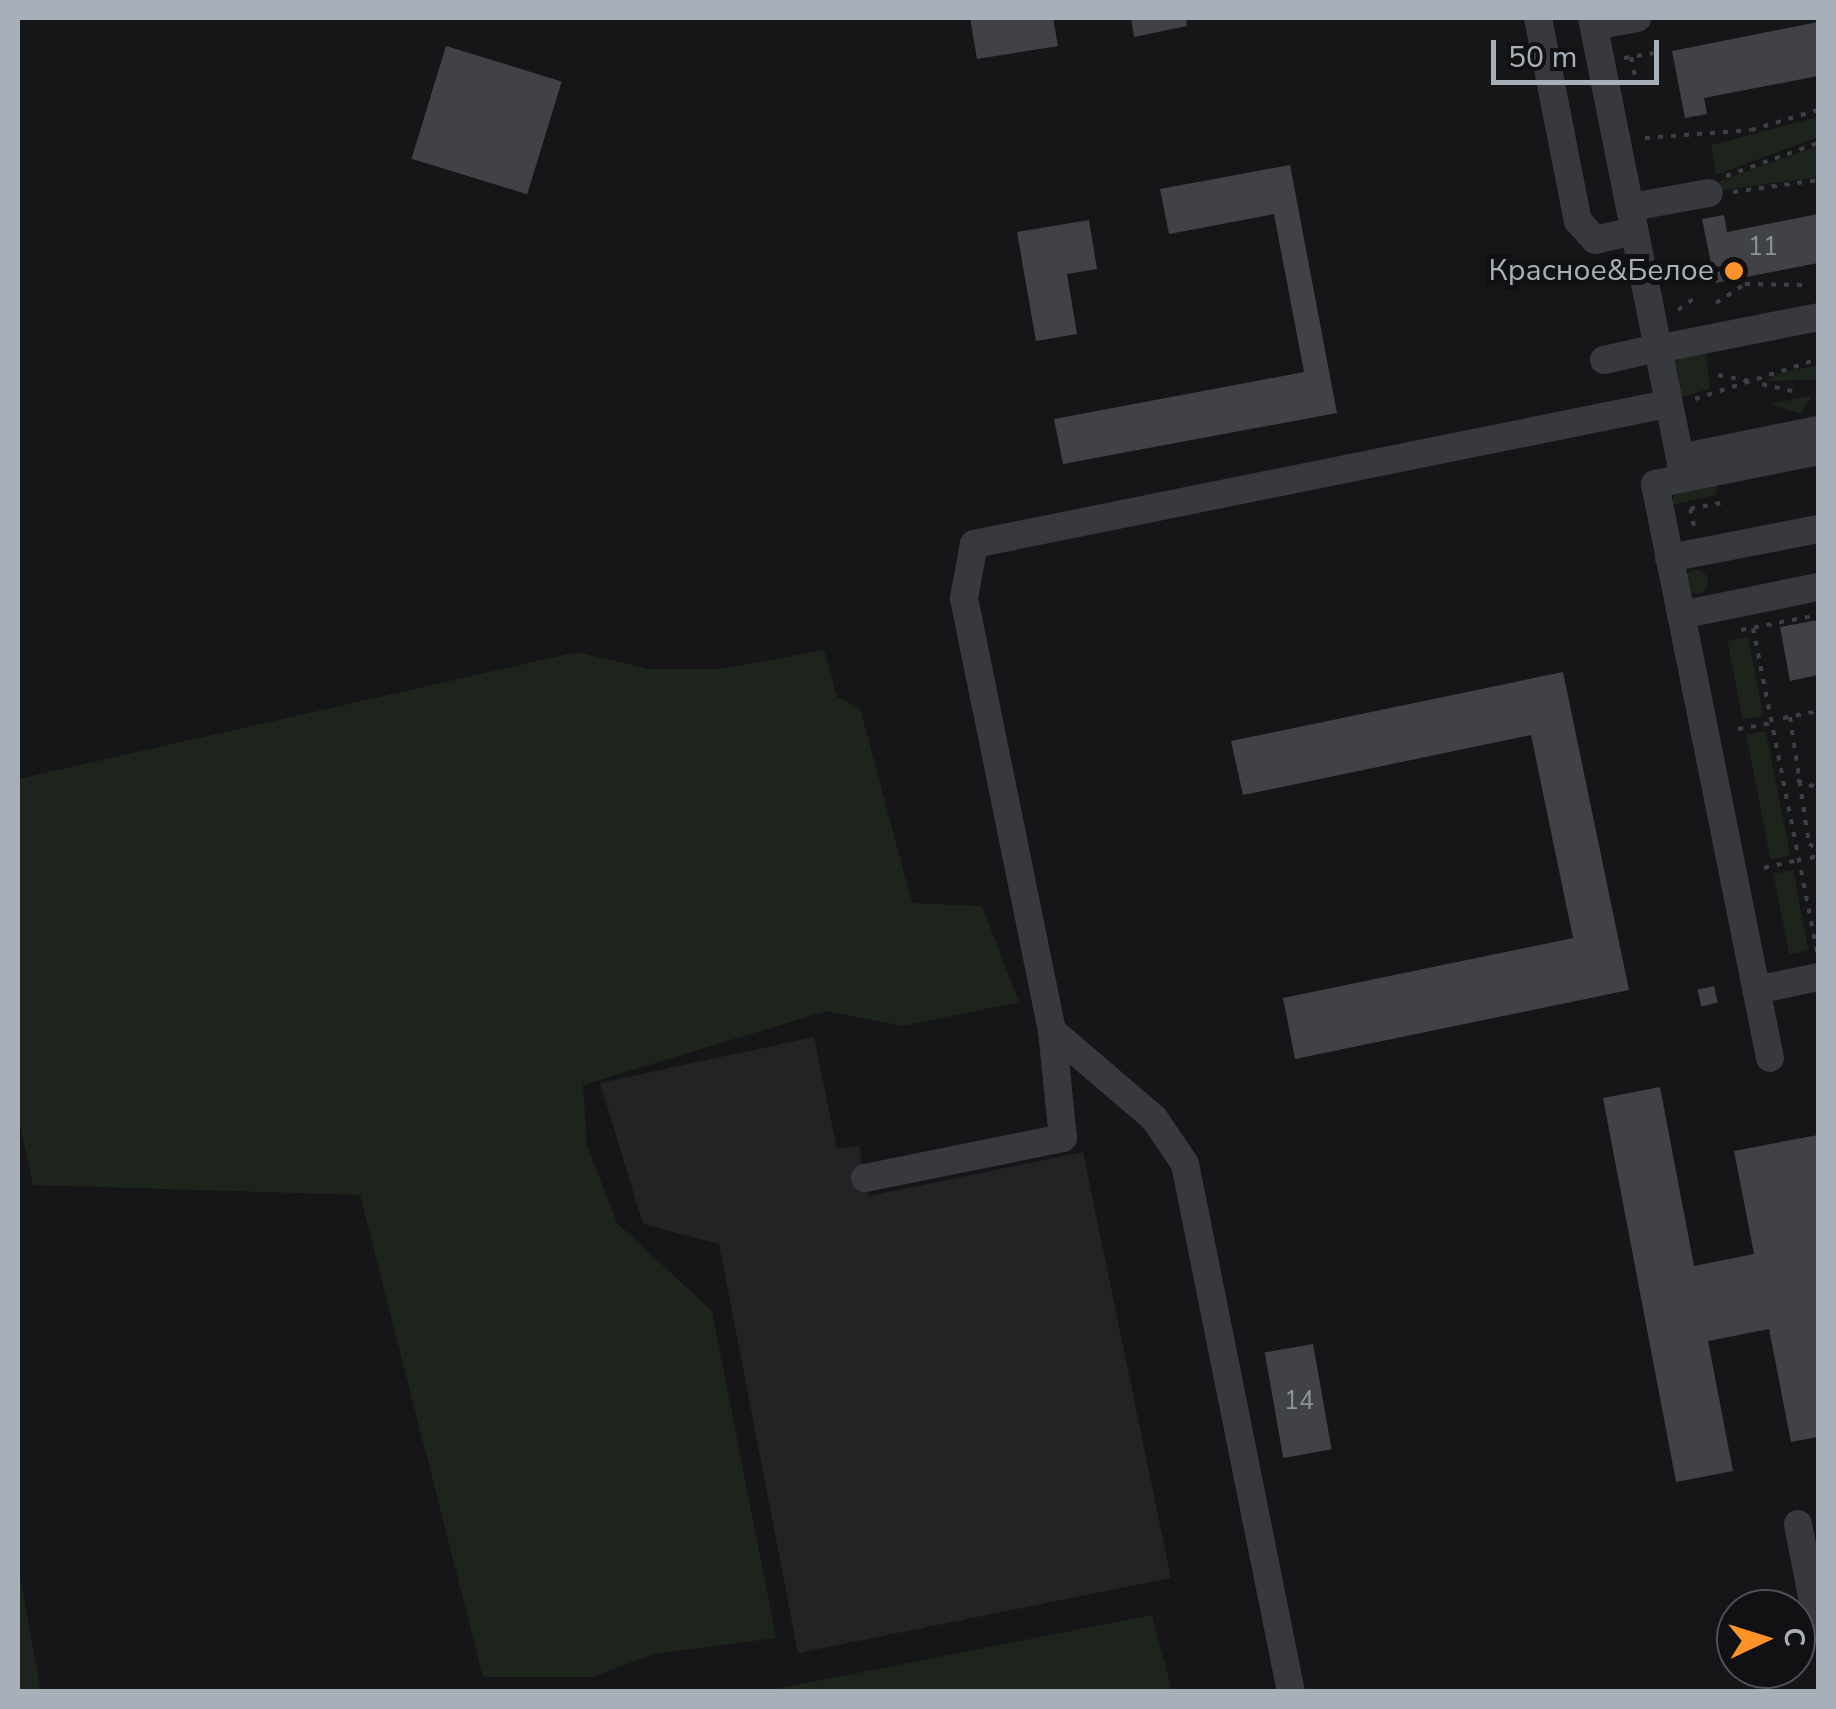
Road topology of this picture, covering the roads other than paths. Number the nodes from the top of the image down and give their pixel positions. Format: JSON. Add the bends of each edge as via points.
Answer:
{"nodes":[{"id":1,"x":1538,"y":18,"type":"edge"},
{"id":2,"x":1637,"y":18,"type":"edge"},
{"id":3,"x":1593,"y":22,"type":"edge"},
{"id":4,"x":1715,"y":193,"type":"road end"},
{"id":5,"x":1635,"y":219,"type":"junction"},
{"id":6,"x":1818,"y":317,"type":"edge"},
{"id":7,"x":1657,"y":348,"type":"junction"},
{"id":8,"x":1604,"y":360,"type":"dead end"},
{"id":9,"x":1657,"y":406,"type":"dead end"},
{"id":10,"x":1818,"y":430,"type":"edge"},
{"id":11,"x":1818,"y":451,"type":"edge"},
{"id":12,"x":1682,"y":468,"type":"junction"},
{"id":13,"x":1818,"y":529,"type":"edge"},
{"id":14,"x":1670,"y":558,"type":"junction"},
{"id":15,"x":1818,"y":587,"type":"edge"},
{"id":16,"x":1681,"y":615,"type":"junction"},
{"id":17,"x":1818,"y":977,"type":"edge"},
{"id":18,"x":1756,"y":990,"type":"junction"},
{"id":19,"x":1052,"y":1031,"type":"junction"},
{"id":20,"x":1770,"y":1058,"type":"dead end"},
{"id":21,"x":865,"y":1178,"type":"dead end"},
{"id":22,"x":1798,"y":1524,"type":"dead end"},
{"id":23,"x":1818,"y":1628,"type":"edge"},
{"id":24,"x":1291,"y":1692,"type":"edge"}],
"edges":[{"from":1,"to":5,"type":"street","via":[[1578,221],[1594,240]]},
{"from":2,"to":3,"type":"street"},
{"from":3,"to":5,"type":"street"},
{"from":4,"to":5,"type":"street"},
{"from":5,"to":7,"type":"street"},
{"from":6,"to":7,"type":"street"},
{"from":7,"to":8,"type":"street"},
{"from":7,"to":12,"type":"street"},
{"from":9,"to":19,"type":"street","via":[[974,544],[964,598]]},
{"from":10,"to":12,"type":"street"},
{"from":11,"to":12,"type":"street"},
{"from":12,"to":14,"type":"street","via":[[1655,484]]},
{"from":13,"to":14,"type":"street"},
{"from":14,"to":16,"type":"street"},
{"from":15,"to":16,"type":"street"},
{"from":16,"to":18,"type":"street"},
{"from":17,"to":18,"type":"street"},
{"from":18,"to":20,"type":"street"},
{"from":19,"to":21,"type":"street","via":[[1063,1138]]},
{"from":19,"to":24,"type":"street","via":[[1154,1118],[1186,1164]]},
{"from":22,"to":23,"type":"street"}]}
